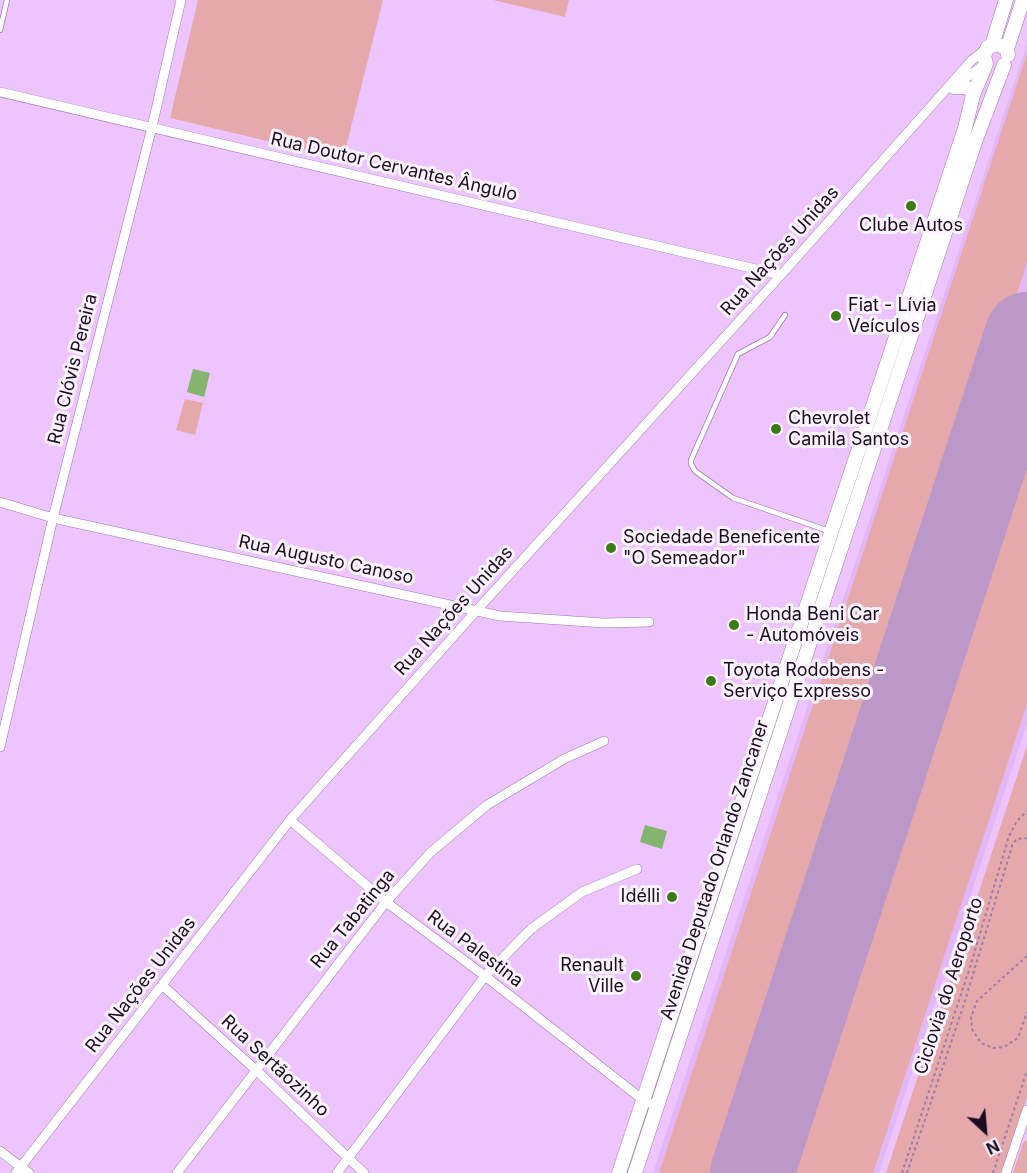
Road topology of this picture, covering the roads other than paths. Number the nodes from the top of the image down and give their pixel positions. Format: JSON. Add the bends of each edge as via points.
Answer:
{"nodes":[{"id":1,"x":7,"y":0,"type":"edge"},
{"id":2,"x":181,"y":0,"type":"edge"},
{"id":3,"x":1006,"y":0,"type":"edge"},
{"id":4,"x":1023,"y":0,"type":"edge"},
{"id":5,"x":0,"y":30,"type":"edge"},
{"id":6,"x":990,"y":46,"type":"junction"},
{"id":7,"x":1007,"y":49,"type":"junction"},
{"id":8,"x":986,"y":64,"type":"junction"},
{"id":9,"x":1004,"y":65,"type":"junction"},
{"id":10,"x":949,"y":91,"type":"junction"},
{"id":11,"x":0,"y":92,"type":"edge"},
{"id":12,"x":973,"y":95,"type":"junction"},
{"id":13,"x":152,"y":127,"type":"junction"},
{"id":14,"x":781,"y":275,"type":"junction"},
{"id":15,"x":784,"y":315,"type":"dead end"},
{"id":16,"x":0,"y":502,"type":"edge"},
{"id":17,"x":53,"y":518,"type":"junction"},
{"id":18,"x":831,"y":532,"type":"junction"},
{"id":19,"x":477,"y":610,"type":"junction"},
{"id":20,"x":649,"y":622,"type":"dead end"},
{"id":21,"x":604,"y":741,"type":"dead end"},
{"id":22,"x":0,"y":747,"type":"edge"},
{"id":23,"x":290,"y":820,"type":"junction"},
{"id":24,"x":637,"y":869,"type":"dead end"},
{"id":25,"x":386,"y":902,"type":"junction"},
{"id":26,"x":485,"y":976,"type":"junction"},
{"id":27,"x":162,"y":985,"type":"junction"},
{"id":28,"x":662,"y":1067,"type":"junction"},
{"id":29,"x":257,"y":1071,"type":"junction"},
{"id":30,"x":650,"y":1103,"type":"junction"},
{"id":31,"x":1026,"y":1115,"type":"edge"},
{"id":32,"x":631,"y":1137,"type":"junction"},
{"id":33,"x":646,"y":1138,"type":"junction"},
{"id":34,"x":0,"y":1151,"type":"edge"},
{"id":35,"x":348,"y":1158,"type":"junction"},
{"id":36,"x":22,"y":1171,"type":"edge"},
{"id":37,"x":177,"y":1173,"type":"edge"},
{"id":38,"x":337,"y":1173,"type":"edge"},
{"id":39,"x":364,"y":1173,"type":"edge"},
{"id":40,"x":619,"y":1173,"type":"edge"},
{"id":41,"x":635,"y":1173,"type":"edge"},
{"id":42,"x":1006,"y":1173,"type":"edge"}],
"edges":[{"from":1,"to":5,"type":"lane"},
{"from":2,"to":13,"type":"street","name":"Rua Clóvis Pereira"},
{"from":3,"to":6,"type":"main road","name":"Avenida Deputado Orlando Zancaner"},
{"from":4,"to":7,"type":"main road","name":"Avenida Deputado Orlando Zancaner"},
{"from":6,"to":7,"type":"main road","via":[[1002,45]]},
{"from":6,"to":8,"type":"main road","name":"Avenida Deputado Orlando Zancaner","via":[[984,56]]},
{"from":6,"to":10,"type":"street","name":"Rua Nações Unidas","via":[[972,60]]},
{"from":7,"to":9,"type":"main road","name":"Avenida Deputado Orlando Zancaner"},
{"from":8,"to":9,"type":"main road"},
{"from":8,"to":10,"type":"street","name":"Rua Nações Unidas"},
{"from":8,"to":12,"type":"main road","name":"Avenida Deputado Orlando Zancaner"},
{"from":9,"to":28,"type":"main road","name":"Avenida Deputado Orlando Zancaner"},
{"from":10,"to":12,"type":"main road","via":[[965,87]]},
{"from":10,"to":14,"type":"street","name":"Rua Nações Unidas"},
{"from":11,"to":13,"type":"street","name":"Rua Doutor Cervantes Ângulo"},
{"from":12,"to":18,"type":"main road","name":"Avenida Deputado Orlando Zancaner"},
{"from":13,"to":14,"type":"street","name":"Rua Doutor Cervantes Ângulo"},
{"from":13,"to":17,"type":"street","name":"Rua Clóvis Pereira"},
{"from":14,"to":19,"type":"street","name":"Rua Nações Unidas"},
{"from":15,"to":18,"type":"lane","via":[[770,337],[738,354],[691,464],[733,498]]},
{"from":16,"to":17,"type":"street","name":"Rua Augusto Canoso"},
{"from":17,"to":19,"type":"street","name":"Rua Augusto Canoso"},
{"from":17,"to":22,"type":"street","name":"Rua Clóvis Pereira"},
{"from":18,"to":28,"type":"main road","name":"Avenida Deputado Orlando Zancaner"},
{"from":19,"to":20,"type":"street","name":"Rua Augusto Canoso","via":[[512,617]]},
{"from":19,"to":23,"type":"street","name":"Rua Nações Unidas"},
{"from":21,"to":25,"type":"street","name":"Rua Tabatinga","via":[[564,759],[487,805],[431,852]]},
{"from":23,"to":25,"type":"street","name":"Rua Palestina"},
{"from":23,"to":27,"type":"street","name":"Rua Nações Unidas"},
{"from":24,"to":26,"type":"street","via":[[582,892],[531,929]]},
{"from":25,"to":26,"type":"street","name":"Rua Palestina"},
{"from":25,"to":29,"type":"street","name":"Rua Tabatinga"},
{"from":26,"to":30,"type":"street","name":"Rua Palestina"},
{"from":26,"to":35,"type":"street"},
{"from":27,"to":29,"type":"street","name":"Rua Sertãozinho"},
{"from":27,"to":36,"type":"street","name":"Rua Nações Unidas"},
{"from":28,"to":30,"type":"main road","name":"Avenida Deputado Orlando Zancaner"},
{"from":29,"to":35,"type":"street","name":"Rua Sertãozinho"},
{"from":29,"to":37,"type":"street","name":"Rua Tabatinga"},
{"from":30,"to":32,"type":"main road","name":"Avenida Deputado Orlando Zancaner"},
{"from":30,"to":33,"type":"main road","name":"Avenida Deputado Orlando Zancaner"},
{"from":31,"to":42,"type":"street"},
{"from":32,"to":33,"type":"main road","via":[[638,1122],[644,1120],[648,1126]]},
{"from":32,"to":40,"type":"main road","name":"Avenida Deputado Orlando Zancaner"},
{"from":33,"to":41,"type":"main road","name":"Avenida Deputado Orlando Zancaner"},
{"from":34,"to":36,"type":"street"},
{"from":35,"to":38,"type":"street"},
{"from":35,"to":39,"type":"street","name":"Rua Sertãozinho"}]}
